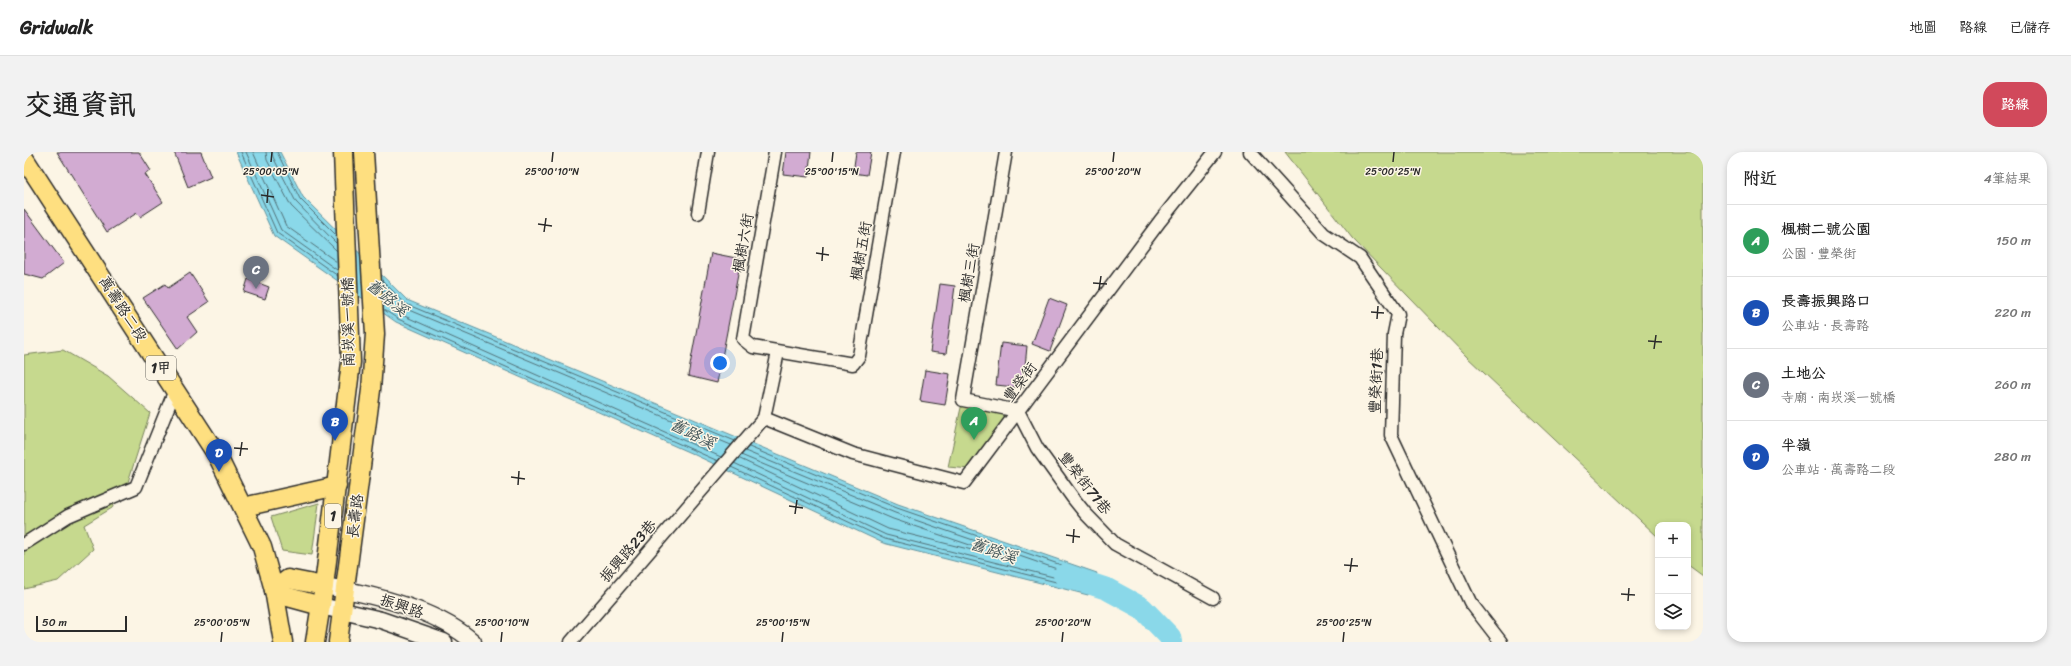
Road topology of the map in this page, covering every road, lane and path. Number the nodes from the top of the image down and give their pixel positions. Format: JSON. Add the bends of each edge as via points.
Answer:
{"nodes":[{"id":1,"x":364,"y":152,"type":"edge"},
{"id":2,"x":708,"y":152,"type":"edge"},
{"id":3,"x":775,"y":152,"type":"edge"},
{"id":4,"x":894,"y":152,"type":"edge"},
{"id":5,"x":1006,"y":152,"type":"edge"},
{"id":6,"x":1215,"y":152,"type":"edge"},
{"id":7,"x":1250,"y":152,"type":"edge"},
{"id":8,"x":343,"y":154,"type":"edge"},
{"id":9,"x":24,"y":158,"type":"edge"},
{"id":10,"x":698,"y":212,"type":"dead end"},
{"id":11,"x":778,"y":352,"type":"junction"},
{"id":12,"x":175,"y":390,"type":"junction"},
{"id":13,"x":348,"y":390,"type":"joint"},
{"id":14,"x":371,"y":390,"type":"joint"},
{"id":15,"x":1018,"y":411,"type":"junction"},
{"id":16,"x":764,"y":418,"type":"junction"},
{"id":17,"x":337,"y":486,"type":"junction"},
{"id":18,"x":243,"y":507,"type":"junction"},
{"id":19,"x":24,"y":544,"type":"edge"},
{"id":20,"x":324,"y":586,"type":"junction"},
{"id":21,"x":274,"y":590,"type":"junction"},
{"id":22,"x":346,"y":590,"type":"junction"},
{"id":23,"x":1212,"y":598,"type":"dead end"},
{"id":24,"x":321,"y":606,"type":"junction"},
{"id":25,"x":344,"y":610,"type":"junction"},
{"id":26,"x":283,"y":642,"type":"edge"},
{"id":27,"x":315,"y":642,"type":"edge"},
{"id":28,"x":338,"y":642,"type":"edge"},
{"id":29,"x":444,"y":642,"type":"edge"},
{"id":30,"x":473,"y":642,"type":"edge"},
{"id":31,"x":571,"y":642,"type":"edge"},
{"id":32,"x":1501,"y":642,"type":"edge"}],
"edges":[{"from":1,"to":14,"type":"main road","name":"南崁溪一號橋","number":"1","via":[[375,334]]},
{"from":2,"to":10,"type":"street"},
{"from":3,"to":11,"type":"street","name":"楓樹六街","via":[[743,339],[753,347]]},
{"from":4,"to":11,"type":"street","name":"楓樹五街","via":[[859,356],[853,364]]},
{"from":5,"to":15,"type":"street","name":"楓樹三街","via":[[963,400]]},
{"from":6,"to":15,"type":"street","name":"豐榮街","via":[[1160,221]]},
{"from":7,"to":32,"type":"street","name":"豐榮街1巷","via":[[1324,234],[1360,258],[1398,314],[1394,334],[1391,435],[1470,602]]},
{"from":8,"to":13,"type":"main road","name":"南崁溪一號橋","number":"1","via":[[351,362]]},
{"from":9,"to":12,"type":"main road","name":"萬壽路二段","number":"1甲"},
{"from":11,"to":16,"type":"street"},
{"from":12,"to":18,"type":"main road","name":"萬壽路二段","number":"1甲","via":[[212,447]]},
{"from":12,"to":19,"type":"street","via":[[136,487],[68,516]]},
{"from":13,"to":17,"type":"main road","name":"長壽路","number":"1"},
{"from":14,"to":22,"type":"main road","name":"長壽路","number":"1"},
{"from":15,"to":16,"type":"street","name":"豐榮街","via":[[964,483],[852,454]]},
{"from":15,"to":23,"type":"street","name":"豐榮街71巷","via":[[1037,448],[1085,513],[1115,544]]},
{"from":16,"to":31,"type":"street","name":"振興路23巷"},
{"from":17,"to":18,"type":"main road"},
{"from":17,"to":20,"type":"main road","name":"長壽路","number":"1"},
{"from":18,"to":21,"type":"main road","name":"萬壽路二段","number":"1甲","via":[[262,547]]},
{"from":20,"to":21,"type":"main road","via":[[288,579]]},
{"from":20,"to":22,"type":"street","name":"振興路"},
{"from":20,"to":24,"type":"main road","name":"長壽路","number":"1"},
{"from":21,"to":24,"type":"main road","via":[[288,597]]},
{"from":21,"to":26,"type":"main road","name":"萬壽路二段","number":"1甲"},
{"from":22,"to":25,"type":"main road","name":"長壽路","number":"1"},
{"from":22,"to":30,"type":"street","name":"振興路","via":[[384,599],[446,622]]},
{"from":24,"to":25,"type":"street","name":"振興路"},
{"from":24,"to":27,"type":"main road","name":"長壽路","number":"1"},
{"from":25,"to":28,"type":"main road","name":"長壽路","number":"1"},
{"from":25,"to":29,"type":"street","name":"振興路"}]}
